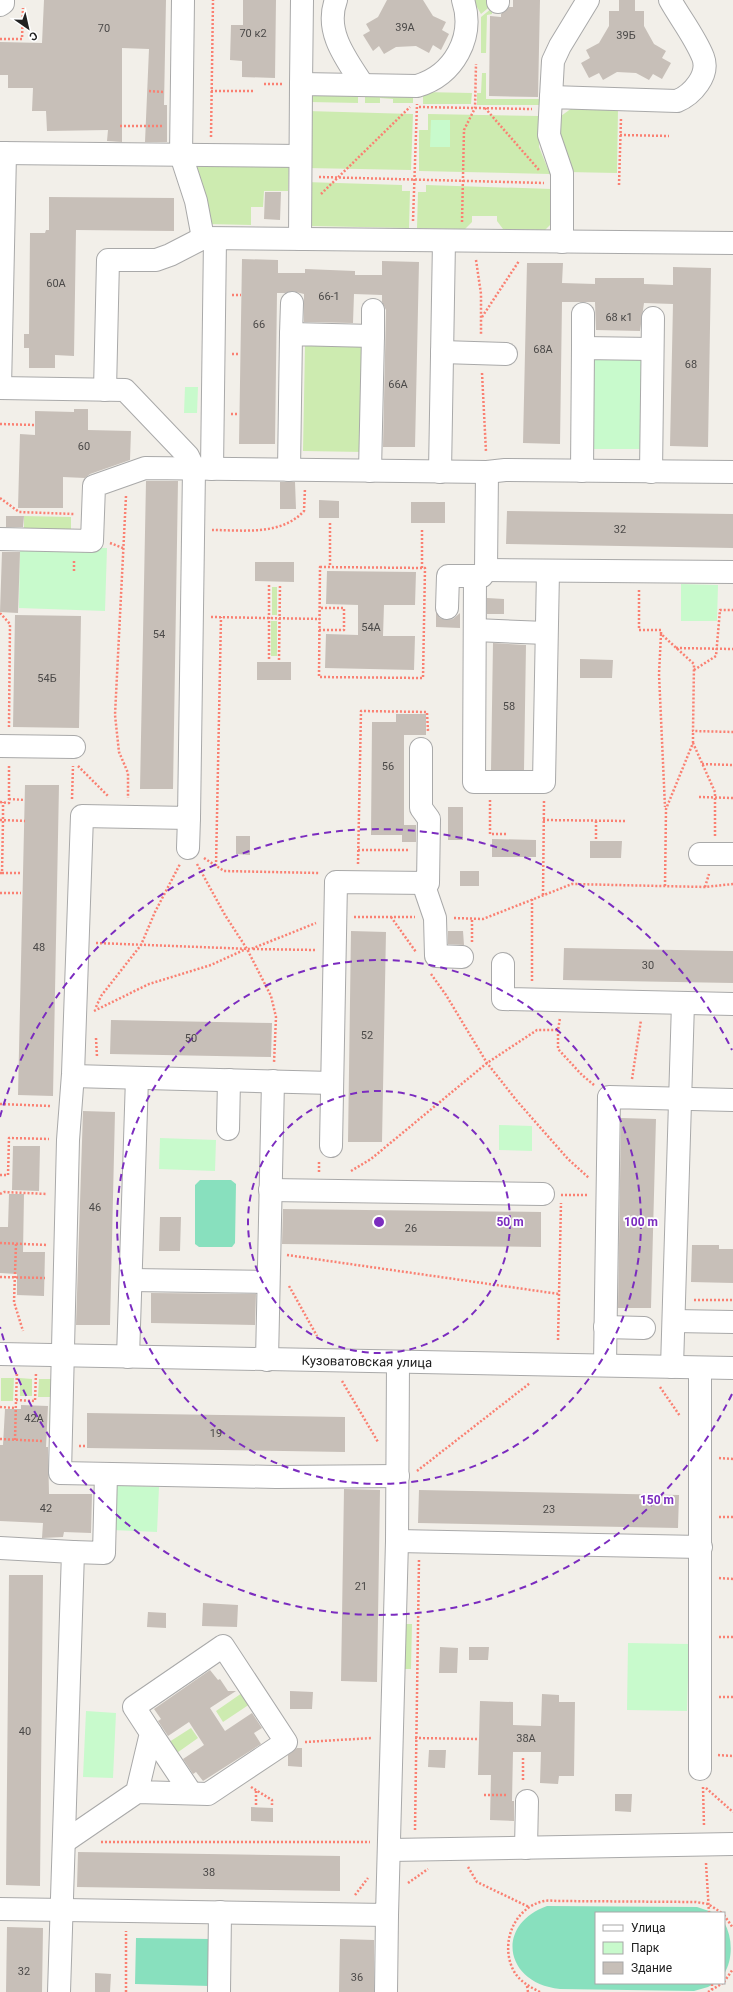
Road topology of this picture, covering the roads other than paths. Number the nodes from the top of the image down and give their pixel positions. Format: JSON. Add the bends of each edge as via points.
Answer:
{"nodes":[{"id":1,"x":3,"y":0,"type":"edge"},
{"id":2,"x":183,"y":0,"type":"edge"},
{"id":3,"x":302,"y":0,"type":"edge"},
{"id":4,"x":336,"y":0,"type":"edge"},
{"id":5,"x":463,"y":0,"type":"edge"},
{"id":6,"x":670,"y":0,"type":"edge"},
{"id":7,"x":582,"y":2,"type":"edge"},
{"id":8,"x":0,"y":6,"type":"edge"},
{"id":9,"x":301,"y":84,"type":"junction"},
{"id":10,"x":363,"y":85,"type":"junction"},
{"id":11,"x":551,"y":97,"type":"junction"},
{"id":12,"x":2,"y":153,"type":"edge"},
{"id":13,"x":181,"y":155,"type":"junction"},
{"id":14,"x":300,"y":166,"type":"junction"},
{"id":15,"x":209,"y":238,"type":"junction"},
{"id":16,"x":300,"y":239,"type":"junction"},
{"id":17,"x":444,"y":241,"type":"junction"},
{"id":18,"x":553,"y":242,"type":"junction"},
{"id":19,"x":733,"y":243,"type":"edge"},
{"id":20,"x":292,"y":303,"type":"dead end"},
{"id":21,"x":373,"y":310,"type":"dead end"},
{"id":22,"x":583,"y":314,"type":"dead end"},
{"id":23,"x":653,"y":318,"type":"dead end"},
{"id":24,"x":291,"y":334,"type":"junction"},
{"id":25,"x":373,"y":336,"type":"junction"},
{"id":26,"x":583,"y":348,"type":"junction"},
{"id":27,"x":652,"y":349,"type":"junction"},
{"id":28,"x":442,"y":352,"type":"junction"},
{"id":29,"x":506,"y":354,"type":"dead end"},
{"id":30,"x":0,"y":388,"type":"edge"},
{"id":31,"x":105,"y":390,"type":"junction"},
{"id":32,"x":203,"y":469,"type":"junction"},
{"id":33,"x":298,"y":470,"type":"junction"},
{"id":34,"x":370,"y":471,"type":"junction"},
{"id":35,"x":582,"y":471,"type":"junction"},
{"id":36,"x":440,"y":472,"type":"junction"},
{"id":37,"x":487,"y":472,"type":"junction"},
{"id":38,"x":651,"y":472,"type":"junction"},
{"id":39,"x":733,"y":472,"type":"edge"},
{"id":40,"x":0,"y":539,"type":"edge"},
{"id":41,"x":548,"y":570,"type":"junction"},
{"id":42,"x":733,"y":572,"type":"edge"},
{"id":43,"x":481,"y":573,"type":"junction"},
{"id":44,"x":447,"y":608,"type":"dead end"},
{"id":45,"x":475,"y":630,"type":"junction"},
{"id":46,"x":546,"y":633,"type":"junction"},
{"id":47,"x":4,"y":746,"type":"edge"},
{"id":48,"x":74,"y":747,"type":"dead end"},
{"id":49,"x":421,"y":749,"type":"road end"},
{"id":50,"x":189,"y":818,"type":"junction"},
{"id":51,"x":188,"y":848,"type":"road end"},
{"id":52,"x":700,"y":854,"type":"dead end"},
{"id":53,"x":733,"y":854,"type":"edge"},
{"id":54,"x":423,"y":884,"type":"junction"},
{"id":55,"x":462,"y":957,"type":"dead end"},
{"id":56,"x":503,"y":964,"type":"dead end"},
{"id":57,"x":683,"y":1003,"type":"junction"},
{"id":58,"x":733,"y":1004,"type":"edge"},
{"id":59,"x":73,"y":1076,"type":"junction"},
{"id":60,"x":137,"y":1078,"type":"junction"},
{"id":61,"x":229,"y":1080,"type":"junction"},
{"id":62,"x":273,"y":1081,"type":"junction"},
{"id":63,"x":332,"y":1083,"type":"junction"},
{"id":64,"x":680,"y":1099,"type":"junction"},
{"id":65,"x":733,"y":1100,"type":"edge"},
{"id":66,"x":228,"y":1129,"type":"dead end"},
{"id":67,"x":331,"y":1146,"type":"dead end"},
{"id":68,"x":270,"y":1190,"type":"junction"},
{"id":69,"x":552,"y":1194,"type":"road end"},
{"id":70,"x":131,"y":1280,"type":"junction"},
{"id":71,"x":278,"y":1283,"type":"junction"},
{"id":72,"x":674,"y":1321,"type":"junction"},
{"id":73,"x":733,"y":1322,"type":"edge"},
{"id":74,"x":605,"y":1327,"type":"junction"},
{"id":75,"x":644,"y":1328,"type":"dead end"},
{"id":76,"x":0,"y":1354,"type":"edge"},
{"id":77,"x":62,"y":1355,"type":"junction"},
{"id":78,"x":128,"y":1356,"type":"junction"},
{"id":79,"x":267,"y":1360,"type":"junction"},
{"id":80,"x":398,"y":1362,"type":"junction"},
{"id":81,"x":605,"y":1366,"type":"junction"},
{"id":82,"x":672,"y":1367,"type":"junction"},
{"id":83,"x":700,"y":1368,"type":"junction"},
{"id":84,"x":733,"y":1368,"type":"edge"},
{"id":85,"x":106,"y":1474,"type":"junction"},
{"id":86,"x":406,"y":1474,"type":"junction"},
{"id":87,"x":397,"y":1541,"type":"junction"},
{"id":88,"x":700,"y":1547,"type":"junction"},
{"id":89,"x":0,"y":1548,"type":"edge"},
{"id":90,"x":73,"y":1552,"type":"junction"},
{"id":91,"x":151,"y":1733,"type":"junction"},
{"id":92,"x":700,"y":1769,"type":"dead end"},
{"id":93,"x":137,"y":1792,"type":"junction"},
{"id":94,"x":191,"y":1793,"type":"junction"},
{"id":95,"x":525,"y":1798,"type":"road end"},
{"id":96,"x":64,"y":1842,"type":"junction"},
{"id":97,"x":733,"y":1844,"type":"edge"},
{"id":98,"x":390,"y":1846,"type":"junction"},
{"id":99,"x":526,"y":1848,"type":"junction"},
{"id":100,"x":388,"y":1906,"type":"junction"},
{"id":101,"x":0,"y":1909,"type":"edge"},
{"id":102,"x":62,"y":1910,"type":"junction"},
{"id":103,"x":220,"y":1912,"type":"junction"},
{"id":104,"x":59,"y":1992,"type":"edge"},
{"id":105,"x":219,"y":1992,"type":"edge"},
{"id":106,"x":386,"y":1992,"type":"edge"}],
"edges":[{"from":1,"to":8,"type":"street"},
{"from":2,"to":13,"type":"street"},
{"from":3,"to":9,"type":"street"},
{"from":4,"to":10,"type":"street","via":[[333,14],[336,37],[340,49]]},
{"from":5,"to":10,"type":"street","via":[[467,19],[463,45],[439,76],[418,86]]},
{"from":6,"to":11,"type":"street","via":[[703,58],[704,70],[687,97],[677,101]]},
{"from":7,"to":11,"type":"street","via":[[553,62]]},
{"from":9,"to":10,"type":"street"},
{"from":9,"to":14,"type":"street"},
{"from":11,"to":18,"type":"street","via":[[549,135],[562,172],[557,183]]},
{"from":12,"to":13,"type":"street"},
{"from":12,"to":30,"type":"street"},
{"from":13,"to":14,"type":"street","via":[[210,155]]},
{"from":13,"to":15,"type":"street"},
{"from":14,"to":16,"type":"street"},
{"from":15,"to":16,"type":"street"},
{"from":15,"to":31,"type":"street","via":[[156,260],[108,260]]},
{"from":15,"to":32,"type":"street"},
{"from":16,"to":17,"type":"street"},
{"from":17,"to":18,"type":"street"},
{"from":17,"to":28,"type":"street"},
{"from":18,"to":19,"type":"street"},
{"from":20,"to":24,"type":"street"},
{"from":21,"to":25,"type":"street"},
{"from":22,"to":26,"type":"street"},
{"from":23,"to":27,"type":"street"},
{"from":24,"to":25,"type":"street"},
{"from":24,"to":33,"type":"street"},
{"from":25,"to":34,"type":"street"},
{"from":26,"to":27,"type":"street"},
{"from":26,"to":35,"type":"street"},
{"from":27,"to":38,"type":"street"},
{"from":28,"to":29,"type":"street"},
{"from":28,"to":36,"type":"street"},
{"from":30,"to":31,"type":"street"},
{"from":31,"to":32,"type":"street","via":[[125,390]]},
{"from":32,"to":33,"type":"street"},
{"from":32,"to":40,"type":"street","via":[[146,468],[94,486],[92,541]]},
{"from":32,"to":50,"type":"street","via":[[193,529]]},
{"from":33,"to":34,"type":"street"},
{"from":34,"to":36,"type":"street"},
{"from":35,"to":37,"type":"street"},
{"from":35,"to":38,"type":"street"},
{"from":36,"to":37,"type":"street"},
{"from":37,"to":43,"type":"street"},
{"from":38,"to":39,"type":"street"},
{"from":41,"to":42,"type":"street"},
{"from":41,"to":43,"type":"street"},
{"from":41,"to":46,"type":"street"},
{"from":43,"to":44,"type":"street","via":[[448,576]]},
{"from":43,"to":45,"type":"street"},
{"from":45,"to":46,"type":"street"},
{"from":45,"to":46,"type":"street","via":[[474,782],[544,782]]},
{"from":47,"to":48,"type":"street"},
{"from":49,"to":54,"type":"street","via":[[421,808],[429,818],[428,883]]},
{"from":50,"to":51,"type":"street"},
{"from":50,"to":59,"type":"street","via":[[82,816]]},
{"from":52,"to":53,"type":"street"},
{"from":54,"to":55,"type":"street","via":[[435,918],[436,956]]},
{"from":54,"to":63,"type":"street","via":[[336,882]]},
{"from":56,"to":57,"type":"street","via":[[502,999]]},
{"from":57,"to":58,"type":"street"},
{"from":57,"to":64,"type":"street"},
{"from":59,"to":60,"type":"street"},
{"from":59,"to":77,"type":"street","via":[[68,1140]]},
{"from":60,"to":61,"type":"street"},
{"from":60,"to":70,"type":"street"},
{"from":61,"to":62,"type":"street"},
{"from":61,"to":66,"type":"street"},
{"from":62,"to":63,"type":"street"},
{"from":62,"to":68,"type":"street"},
{"from":63,"to":67,"type":"street"},
{"from":64,"to":65,"type":"street"},
{"from":64,"to":72,"type":"street"},
{"from":64,"to":74,"type":"street","via":[[619,1097],[606,1196]]},
{"from":68,"to":69,"type":"street"},
{"from":68,"to":71,"type":"street","via":[[268,1252]]},
{"from":70,"to":71,"type":"street"},
{"from":70,"to":78,"type":"street"},
{"from":71,"to":79,"type":"street"},
{"from":72,"to":73,"type":"street"},
{"from":72,"to":82,"type":"street"},
{"from":74,"to":75,"type":"street"},
{"from":74,"to":81,"type":"street"},
{"from":76,"to":77,"type":"street","name":"Кузоватовская улица"},
{"from":77,"to":78,"type":"street","name":"Кузоватовская улица"},
{"from":77,"to":85,"type":"street","via":[[60,1473]]},
{"from":78,"to":79,"type":"street","name":"Кузоватовская улица"},
{"from":79,"to":80,"type":"street","name":"Кузоватовская улица"},
{"from":80,"to":81,"type":"street","name":"Кузоватовская улица"},
{"from":80,"to":86,"type":"street"},
{"from":81,"to":82,"type":"street","name":"Кузоватовская улица"},
{"from":82,"to":83,"type":"street","name":"Кузоватовская улица"},
{"from":83,"to":84,"type":"street","name":"Кузоватовская улица"},
{"from":83,"to":88,"type":"street"},
{"from":85,"to":86,"type":"street","via":[[276,1477]]},
{"from":85,"to":90,"type":"street","via":[[104,1553]]},
{"from":86,"to":87,"type":"street"},
{"from":87,"to":88,"type":"street"},
{"from":87,"to":98,"type":"street"},
{"from":88,"to":92,"type":"street"},
{"from":89,"to":90,"type":"street"},
{"from":90,"to":96,"type":"street"},
{"from":91,"to":93,"type":"street"},
{"from":91,"to":94,"type":"street"},
{"from":91,"to":94,"type":"street","via":[[134,1707],[223,1646],[286,1742],[208,1794]]},
{"from":93,"to":94,"type":"street"},
{"from":93,"to":96,"type":"street"},
{"from":95,"to":99,"type":"street"},
{"from":96,"to":102,"type":"street"},
{"from":97,"to":99,"type":"street"},
{"from":98,"to":99,"type":"street","via":[[431,1858],[456,1849]]},
{"from":98,"to":100,"type":"street"},
{"from":100,"to":103,"type":"street","via":[[340,1914]]},
{"from":100,"to":106,"type":"street"},
{"from":101,"to":102,"type":"street"},
{"from":102,"to":103,"type":"street"},
{"from":102,"to":104,"type":"street"},
{"from":103,"to":105,"type":"street"}]}
